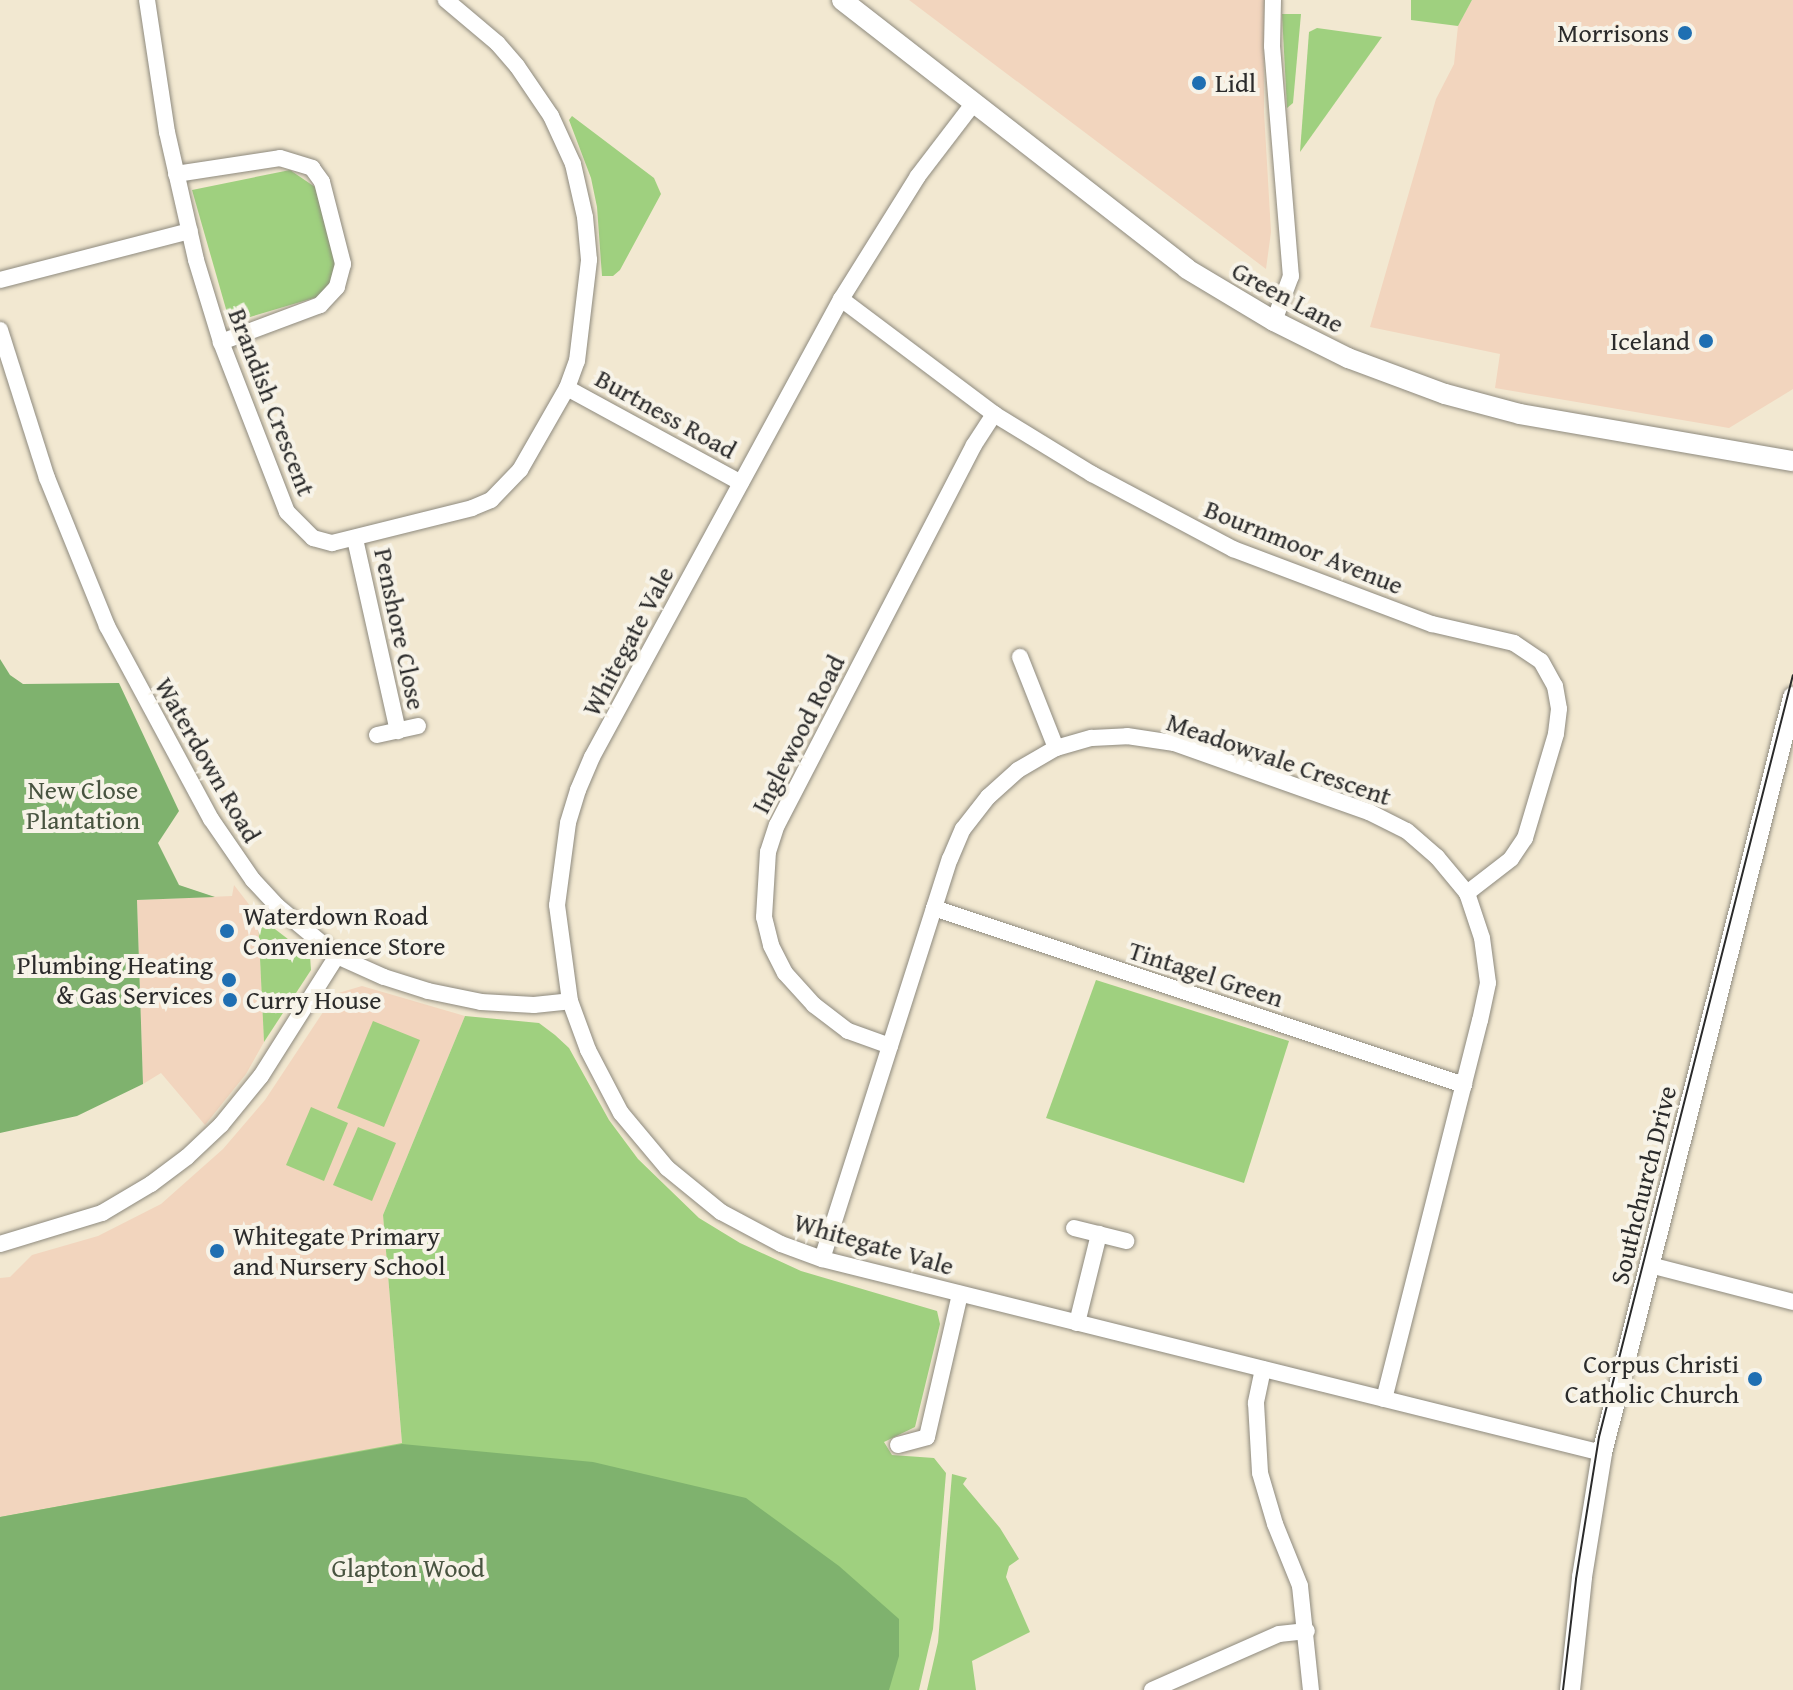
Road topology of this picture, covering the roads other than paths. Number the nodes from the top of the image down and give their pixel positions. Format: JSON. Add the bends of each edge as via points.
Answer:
{"nodes":[{"id":1,"x":147,"y":0,"type":"edge"},
{"id":2,"x":446,"y":0,"type":"edge"},
{"id":3,"x":842,"y":0,"type":"edge"},
{"id":4,"x":1273,"y":0,"type":"edge"},
{"id":5,"x":973,"y":104,"type":"junction"},
{"id":6,"x":176,"y":174,"type":"junction"},
{"id":7,"x":190,"y":231,"type":"junction"},
{"id":8,"x":0,"y":280,"type":"edge"},
{"id":9,"x":841,"y":299,"type":"junction"},
{"id":10,"x":1274,"y":321,"type":"junction"},
{"id":11,"x":0,"y":330,"type":"edge"},
{"id":12,"x":221,"y":342,"type":"junction"},
{"id":13,"x":567,"y":388,"type":"junction"},
{"id":14,"x":994,"y":414,"type":"junction"},
{"id":15,"x":1793,"y":461,"type":"edge"},
{"id":16,"x":741,"y":483,"type":"junction"},
{"id":17,"x":355,"y":539,"type":"junction"},
{"id":18,"x":1020,"y":657,"type":"dead end"},
{"id":19,"x":1793,"y":697,"type":"edge"},
{"id":20,"x":418,"y":726,"type":"dead end"},
{"id":21,"x":398,"y":731,"type":"junction"},
{"id":22,"x":377,"y":735,"type":"dead end"},
{"id":23,"x":1056,"y":748,"type":"junction"},
{"id":24,"x":1467,"y":893,"type":"junction"},
{"id":25,"x":934,"y":908,"type":"junction"},
{"id":26,"x":337,"y":956,"type":"junction"},
{"id":27,"x":570,"y":1001,"type":"junction"},
{"id":28,"x":890,"y":1046,"type":"junction"},
{"id":29,"x":1464,"y":1085,"type":"junction"},
{"id":30,"x":1074,"y":1228,"type":"dead end"},
{"id":31,"x":1099,"y":1234,"type":"junction"},
{"id":32,"x":1126,"y":1241,"type":"dead end"},
{"id":33,"x":0,"y":1244,"type":"edge"},
{"id":34,"x":822,"y":1259,"type":"junction"},
{"id":35,"x":1650,"y":1265,"type":"junction"},
{"id":36,"x":960,"y":1294,"type":"junction"},
{"id":37,"x":1793,"y":1302,"type":"edge"},
{"id":38,"x":1077,"y":1323,"type":"junction"},
{"id":39,"x":1263,"y":1369,"type":"junction"},
{"id":40,"x":1384,"y":1399,"type":"junction"},
{"id":41,"x":898,"y":1445,"type":"dead end"},
{"id":42,"x":1602,"y":1453,"type":"junction"},
{"id":43,"x":1307,"y":1631,"type":"junction"},
{"id":44,"x":1152,"y":1690,"type":"edge"},
{"id":45,"x":1311,"y":1690,"type":"edge"},
{"id":46,"x":1570,"y":1690,"type":"edge"}],
"edges":[{"from":1,"to":6,"type":"street","name":"Brandish Crescent"},
{"from":2,"to":13,"type":"street","name":"Brandish Crescent","via":[[517,66],[551,116],[573,164],[589,260],[582,335]]},
{"from":3,"to":5,"type":"street","name":"Green Lane"},
{"from":4,"to":10,"type":"street","via":[[1291,276]]},
{"from":5,"to":9,"type":"street","name":"Whitegate Vale","via":[[918,176]]},
{"from":5,"to":10,"type":"street","name":"Green Lane","via":[[1187,269]]},
{"from":6,"to":7,"type":"street","name":"Brandish Crescent"},
{"from":6,"to":12,"type":"street","via":[[280,158],[312,168],[322,182],[343,264],[337,287],[320,305]]},
{"from":7,"to":8,"type":"street"},
{"from":7,"to":12,"type":"street","name":"Brandish Crescent"},
{"from":9,"to":14,"type":"street","name":"Bournmoor Avenue"},
{"from":9,"to":16,"type":"street","name":"Whitegate Vale"},
{"from":10,"to":15,"type":"street","name":"Green Lane","via":[[1348,358],[1445,394],[1584,426]]},
{"from":11,"to":26,"type":"street","name":"Waterdown Road","via":[[47,478],[136,684],[231,851],[277,906]]},
{"from":12,"to":17,"type":"street","name":"Brandish Crescent","via":[[287,512],[313,538],[332,543]]},
{"from":13,"to":16,"type":"street","name":"Burtness Road"},
{"from":13,"to":17,"type":"street","name":"Brandish Crescent","via":[[520,470],[491,500]]},
{"from":14,"to":24,"type":"street","name":"Bournmoor Avenue","via":[[1092,474],[1233,549],[1432,624],[1514,643],[1541,661],[1555,686],[1559,709],[1525,838],[1511,859]]},
{"from":14,"to":28,"type":"street","name":"Inglewood Road","via":[[791,798],[768,852],[764,917],[785,973],[848,1031]]},
{"from":16,"to":27,"type":"street","name":"Whitegate Vale","via":[[578,790],[557,905]]},
{"from":17,"to":21,"type":"street","name":"Penshore Close"},
{"from":18,"to":23,"type":"street"},
{"from":19,"to":35,"type":"street","name":"Southchurch Drive"},
{"from":20,"to":21,"type":"street","name":"Penshore Close"},
{"from":21,"to":22,"type":"street","name":"Penshore Close"},
{"from":23,"to":24,"type":"street","name":"Meadowvale Crescent","via":[[1127,736],[1189,748],[1369,812],[1407,831]]},
{"from":23,"to":25,"type":"street","name":"Meadowvale Crescent","via":[[1018,770],[963,829]]},
{"from":24,"to":29,"type":"street","name":"Meadowvale Crescent","via":[[1482,938],[1488,983]]},
{"from":25,"to":28,"type":"street","name":"Meadowvale Crescent"},
{"from":25,"to":29,"type":"street","name":"Tintagel Green"},
{"from":26,"to":27,"type":"street","name":"Waterdown Road","via":[[428,991],[481,1002]]},
{"from":26,"to":33,"type":"street","via":[[261,1076],[187,1157],[102,1213]]},
{"from":27,"to":34,"type":"street","name":"Whitegate Vale","via":[[602,1081],[667,1168],[721,1212]]},
{"from":28,"to":34,"type":"street","name":"Meadowvale Crescent"},
{"from":29,"to":40,"type":"street","name":"Meadowvale Crescent"},
{"from":30,"to":31,"type":"street"},
{"from":31,"to":32,"type":"street"},
{"from":31,"to":38,"type":"street"},
{"from":34,"to":36,"type":"street","name":"Whitegate Vale"},
{"from":35,"to":37,"type":"street"},
{"from":35,"to":42,"type":"street","name":"Southchurch Drive"},
{"from":36,"to":38,"type":"street","name":"Whitegate Vale"},
{"from":36,"to":41,"type":"street","via":[[927,1437]]},
{"from":38,"to":39,"type":"street","name":"Whitegate Vale"},
{"from":39,"to":40,"type":"street","name":"Whitegate Vale"},
{"from":39,"to":43,"type":"street","via":[[1256,1403],[1260,1473],[1300,1586]]},
{"from":40,"to":42,"type":"street","name":"Whitegate Vale"},
{"from":42,"to":46,"type":"street","name":"Southchurch Drive"},
{"from":43,"to":44,"type":"street","via":[[1279,1634]]},
{"from":43,"to":45,"type":"street"}]}
